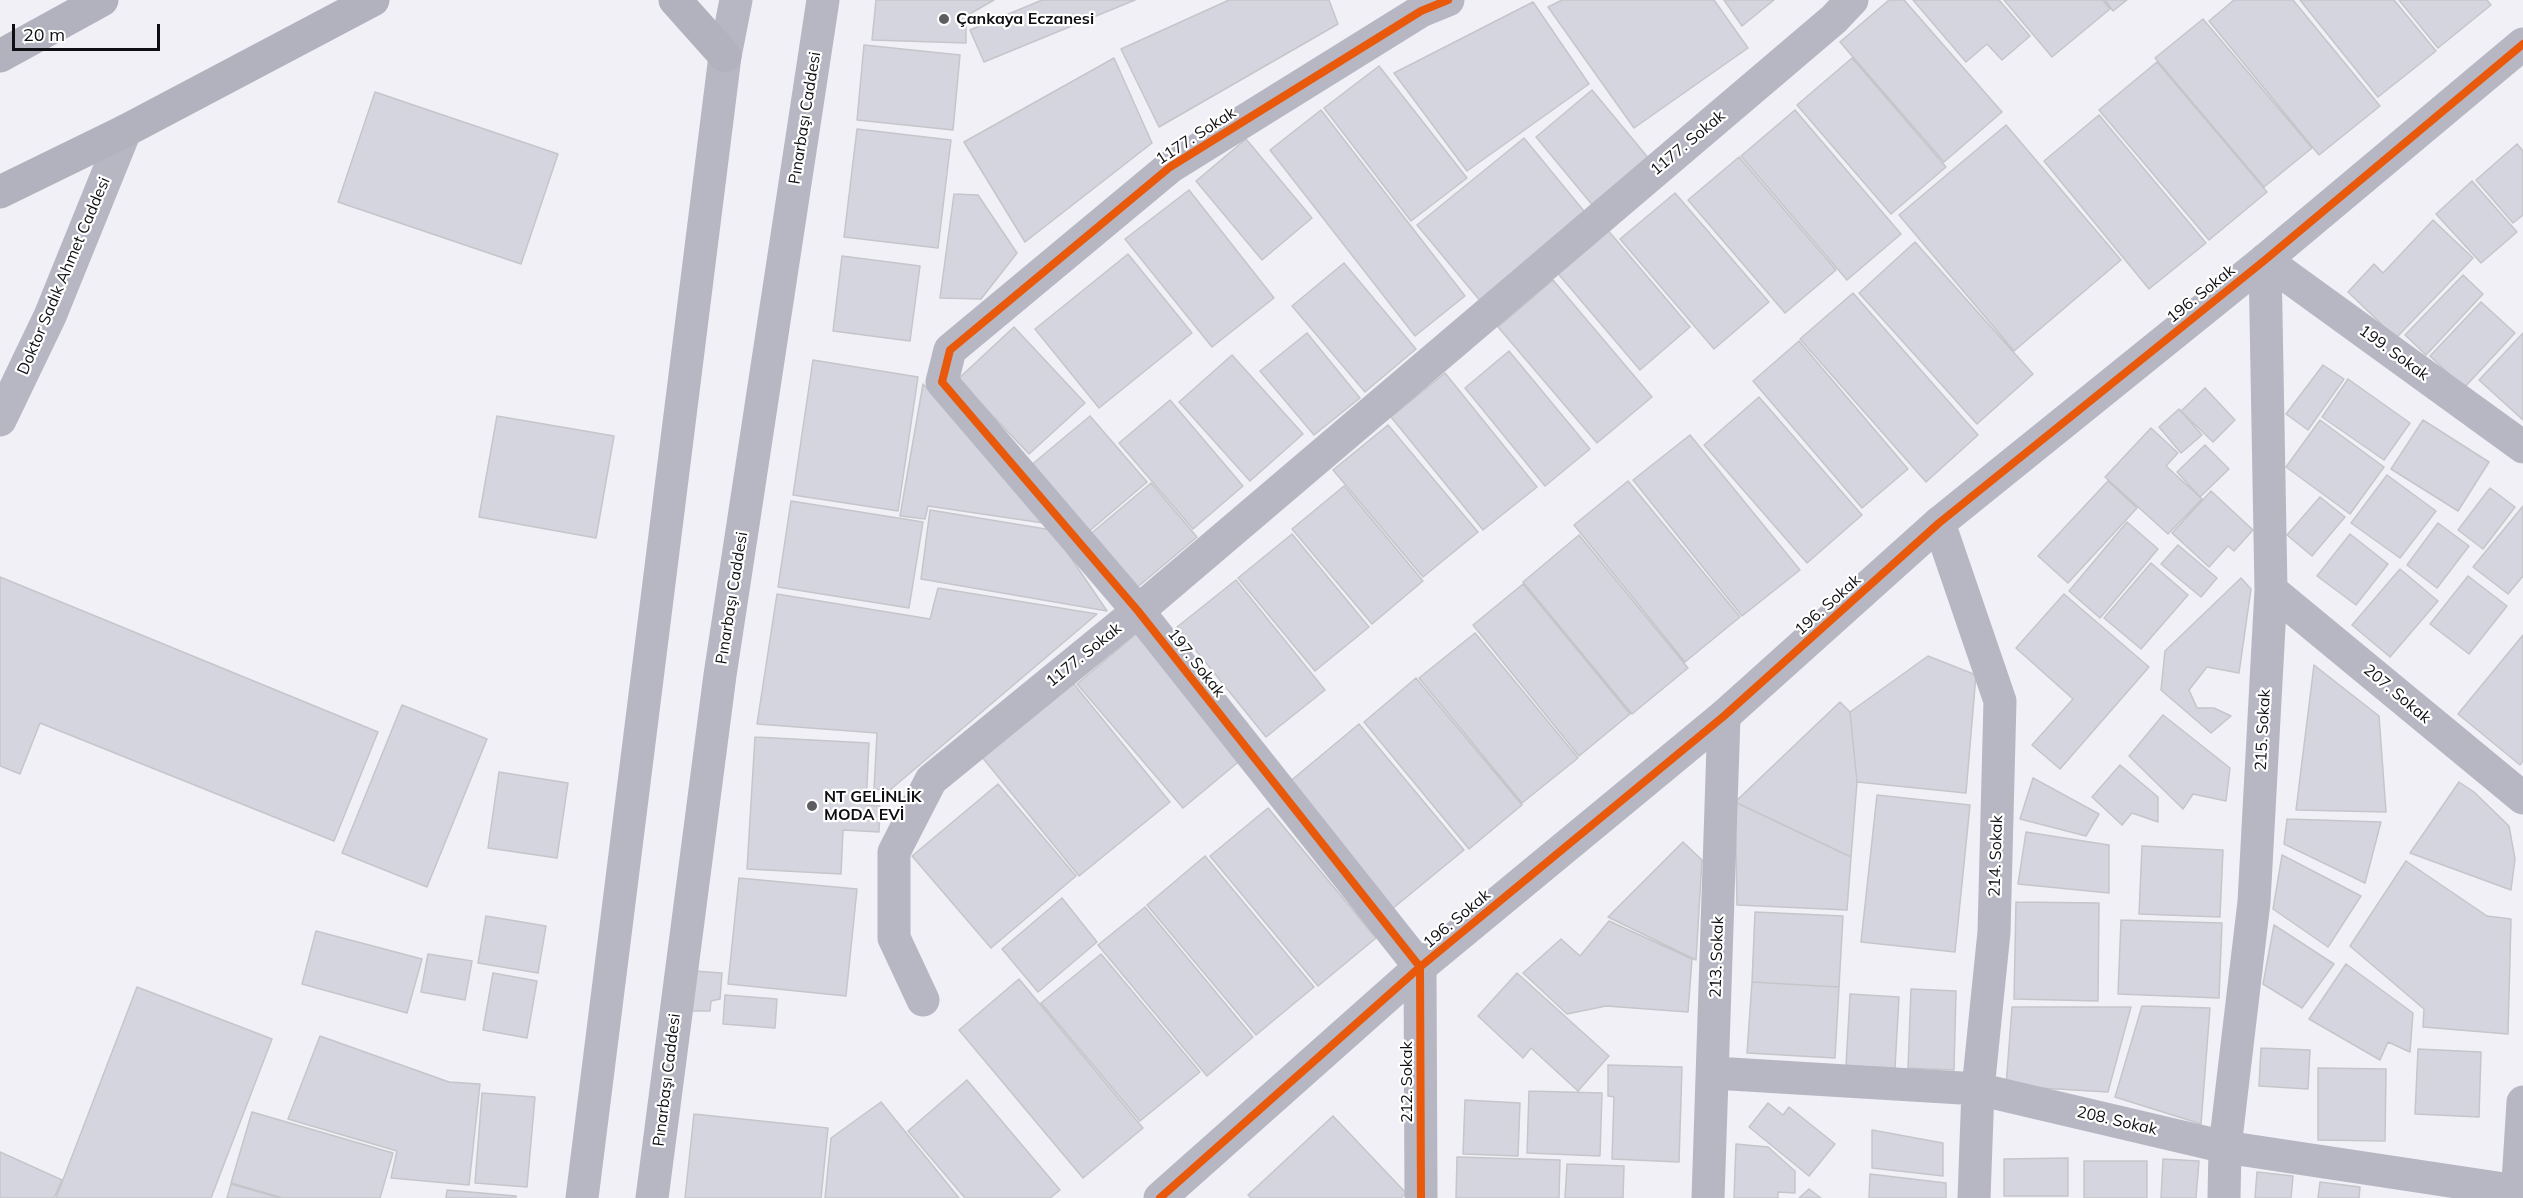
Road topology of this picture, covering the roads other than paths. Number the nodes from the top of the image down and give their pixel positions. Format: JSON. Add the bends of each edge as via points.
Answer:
{"nodes":[{"id":1,"x":102,"y":0,"type":"edge"},
{"id":2,"x":373,"y":0,"type":"edge"},
{"id":3,"x":675,"y":0,"type":"edge"},
{"id":4,"x":736,"y":0,"type":"edge"},
{"id":5,"x":823,"y":0,"type":"edge"},
{"id":6,"x":1448,"y":0,"type":"edge"},
{"id":7,"x":1852,"y":0,"type":"edge"},
{"id":8,"x":2523,"y":44,"type":"edge"},
{"id":9,"x":0,"y":56,"type":"edge"},
{"id":10,"x":726,"y":56,"type":"junction"},
{"id":11,"x":125,"y":131,"type":"junction"},
{"id":12,"x":0,"y":192,"type":"edge"},
{"id":13,"x":2265,"y":260,"type":"junction"},
{"id":14,"x":942,"y":382,"type":"joint"},
{"id":15,"x":0,"y":420,"type":"edge"},
{"id":16,"x":2523,"y":447,"type":"edge"},
{"id":17,"x":1939,"y":523,"type":"junction"},
{"id":18,"x":2271,"y":590,"type":"junction"},
{"id":19,"x":1138,"y":611,"type":"junction"},
{"id":20,"x":1724,"y":716,"type":"junction"},
{"id":21,"x":2523,"y":798,"type":"edge"},
{"id":22,"x":1420,"y":967,"type":"junction"},
{"id":23,"x":923,"y":1000,"type":"dead end"},
{"id":24,"x":1714,"y":1073,"type":"junction"},
{"id":25,"x":1978,"y":1089,"type":"junction"},
{"id":26,"x":2523,"y":1102,"type":"edge"},
{"id":27,"x":2225,"y":1147,"type":"junction"},
{"id":28,"x":2519,"y":1194,"type":"edge"},
{"id":29,"x":582,"y":1198,"type":"edge"},
{"id":30,"x":652,"y":1198,"type":"edge"},
{"id":31,"x":1160,"y":1198,"type":"edge"},
{"id":32,"x":1421,"y":1198,"type":"edge"},
{"id":33,"x":1708,"y":1198,"type":"edge"},
{"id":34,"x":1974,"y":1198,"type":"edge"},
{"id":35,"x":2224,"y":1198,"type":"edge"}],
"edges":[{"from":1,"to":9,"type":"highway"},
{"from":2,"to":11,"type":"highway"},
{"from":3,"to":10,"type":"highway"},
{"from":4,"to":10,"type":"street"},
{"from":5,"to":30,"type":"street","name":"Pınarbaşı Caddesi","via":[[720,675]]},
{"from":6,"to":14,"type":"street","name":"1177. Sokak","via":[[1421,11],[1170,167],[950,350]]},
{"from":7,"to":19,"type":"street","name":"1177. Sokak"},
{"from":8,"to":13,"type":"street","name":"196. Sokak"},
{"from":10,"to":29,"type":"street"},
{"from":11,"to":12,"type":"highway"},
{"from":11,"to":15,"type":"street","name":"Doktor Sadık Ahmet Caddesi","via":[[50,316]]},
{"from":13,"to":16,"type":"street","name":"199. Sokak"},
{"from":13,"to":17,"type":"street","name":"196. Sokak"},
{"from":13,"to":18,"type":"street","name":"215. Sokak"},
{"from":14,"to":19,"type":"street","name":"197. Sokak"},
{"from":17,"to":20,"type":"street","name":"196. Sokak"},
{"from":17,"to":25,"type":"street","name":"214. Sokak","via":[[2000,701],[1994,932]]},
{"from":18,"to":21,"type":"street","name":"207. Sokak"},
{"from":18,"to":27,"type":"street","name":"215. Sokak","via":[[2254,902]]},
{"from":19,"to":22,"type":"street","name":"197. Sokak"},
{"from":19,"to":23,"type":"street","name":"1177. Sokak","via":[[931,780],[894,852],[894,938]]},
{"from":20,"to":22,"type":"street","name":"196. Sokak"},
{"from":20,"to":24,"type":"street","name":"213. Sokak"},
{"from":22,"to":31,"type":"street","name":"196. Sokak"},
{"from":22,"to":32,"type":"street","name":"212. Sokak"},
{"from":24,"to":25,"type":"street","name":"208. Sokak"},
{"from":24,"to":33,"type":"street","name":"213. Sokak"},
{"from":25,"to":27,"type":"street","name":"208. Sokak"},
{"from":25,"to":34,"type":"street","name":"214. Sokak"},
{"from":26,"to":28,"type":"street"},
{"from":27,"to":28,"type":"street","name":"208. Sokak"},
{"from":27,"to":35,"type":"street","name":"215. Sokak"}]}
